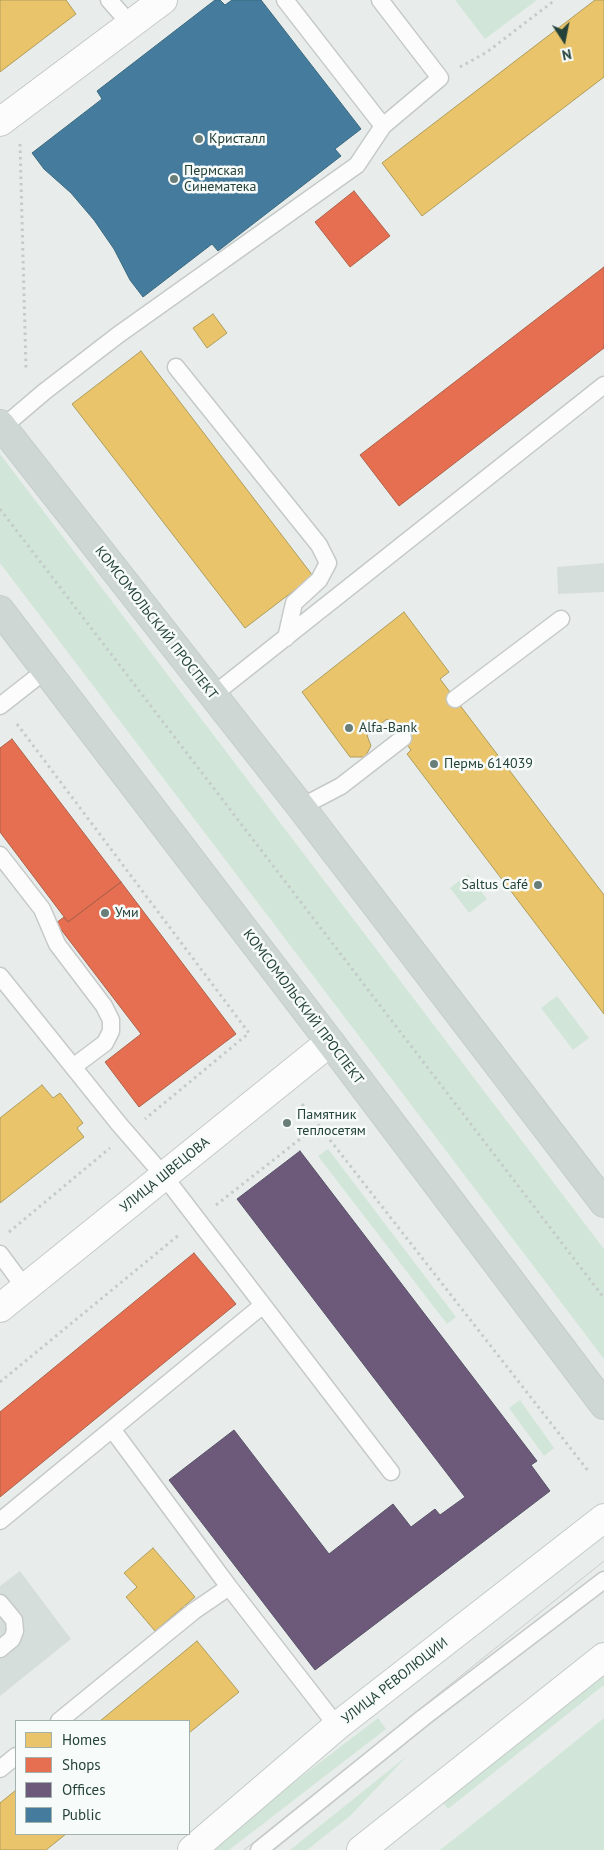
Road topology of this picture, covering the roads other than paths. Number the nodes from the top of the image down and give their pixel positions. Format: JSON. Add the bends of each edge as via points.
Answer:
{"nodes":[{"id":1,"x":109,"y":0,"type":"edge"},
{"id":2,"x":163,"y":0,"type":"edge"},
{"id":3,"x":285,"y":0,"type":"edge"},
{"id":4,"x":380,"y":0,"type":"edge"},
{"id":5,"x":131,"y":25,"type":"junction"},
{"id":6,"x":0,"y":122,"type":"edge"},
{"id":7,"x":383,"y":126,"type":"junction"},
{"id":8,"x":176,"y":367,"type":"dead end"},
{"id":9,"x":604,"y":385,"type":"edge"},
{"id":10,"x":1,"y":425,"type":"edge"},
{"id":11,"x":0,"y":610,"type":"edge"},
{"id":12,"x":561,"y":619,"type":"dead end"},
{"id":13,"x":286,"y":638,"type":"junction"},
{"id":14,"x":46,"y":670,"type":"junction"},
{"id":15,"x":213,"y":695,"type":"junction"},
{"id":16,"x":455,"y":699,"type":"dead end"},
{"id":17,"x":1,"y":705,"type":"edge"},
{"id":18,"x":402,"y":738,"type":"dead end"},
{"id":19,"x":301,"y":807,"type":"junction"},
{"id":20,"x":0,"y":855,"type":"edge"},
{"id":21,"x":0,"y":976,"type":"edge"},
{"id":22,"x":330,"y":1042,"type":"junction"},
{"id":23,"x":73,"y":1066,"type":"junction"},
{"id":24,"x":164,"y":1176,"type":"junction"},
{"id":25,"x":604,"y":1202,"type":"edge"},
{"id":26,"x":0,"y":1254,"type":"edge"},
{"id":27,"x":25,"y":1288,"type":"junction"},
{"id":28,"x":263,"y":1305,"type":"junction"},
{"id":29,"x":0,"y":1308,"type":"edge"},
{"id":30,"x":604,"y":1405,"type":"edge"},
{"id":31,"x":112,"y":1429,"type":"junction"},
{"id":32,"x":391,"y":1472,"type":"dead end"},
{"id":33,"x":604,"y":1518,"type":"edge"},
{"id":34,"x":0,"y":1521,"type":"edge"},
{"id":35,"x":604,"y":1580,"type":"edge"},
{"id":36,"x":229,"y":1587,"type":"junction"},
{"id":37,"x":0,"y":1603,"type":"edge"},
{"id":38,"x":0,"y":1648,"type":"edge"},
{"id":39,"x":604,"y":1657,"type":"edge"},
{"id":40,"x":60,"y":1720,"type":"edge"},
{"id":41,"x":337,"y":1726,"type":"junction"},
{"id":42,"x":15,"y":1757,"type":"edge"},
{"id":43,"x":0,"y":1769,"type":"edge"},
{"id":44,"x":192,"y":1850,"type":"edge"},
{"id":45,"x":259,"y":1850,"type":"edge"},
{"id":46,"x":361,"y":1850,"type":"edge"}],
"edges":[{"from":1,"to":5,"type":"lane"},
{"from":2,"to":5,"type":"main road"},
{"from":3,"to":7,"type":"lane"},
{"from":4,"to":7,"type":"lane","via":[[440,78]]},
{"from":5,"to":6,"type":"main road"},
{"from":7,"to":10,"type":"lane","via":[[357,165],[118,335]]},
{"from":8,"to":13,"type":"lane","via":[[319,545],[328,563],[319,580],[294,603]]},
{"from":9,"to":13,"type":"lane"},
{"from":10,"to":15,"type":"main road","name":"КОМСОМОЛЬСКИЙ ПРОСПЕКТ"},
{"from":11,"to":14,"type":"main road","name":"КОМСОМОЛЬСКИЙ ПРОСПЕКТ"},
{"from":12,"to":16,"type":"lane"},
{"from":13,"to":15,"type":"lane"},
{"from":14,"to":17,"type":"lane"},
{"from":14,"to":22,"type":"main road","name":"КОМСОМОЛЬСКИЙ ПРОСПЕКТ"},
{"from":15,"to":19,"type":"main road","name":"КОМСОМОЛЬСКИЙ ПРОСПЕКТ"},
{"from":18,"to":19,"type":"lane","via":[[341,786]]},
{"from":19,"to":25,"type":"main road","name":"КОМСОМОЛЬСКИЙ ПРОСПЕКТ"},
{"from":20,"to":23,"type":"lane","via":[[42,909],[57,944],[111,1020],[111,1031],[105,1043]]},
{"from":21,"to":23,"type":"lane"},
{"from":22,"to":24,"type":"main road","name":"УЛИЦА ШВЕЦОВА"},
{"from":22,"to":30,"type":"main road","name":"КОМСОМОЛЬСКИЙ ПРОСПЕКТ"},
{"from":23,"to":24,"type":"lane"},
{"from":24,"to":27,"type":"main road","name":"УЛИЦА ШВЕЦОВА"},
{"from":24,"to":28,"type":"lane"},
{"from":26,"to":27,"type":"lane"},
{"from":27,"to":29,"type":"main road","name":"УЛИЦА ШВЕЦОВА"},
{"from":28,"to":31,"type":"lane"},
{"from":28,"to":32,"type":"lane"},
{"from":31,"to":34,"type":"lane"},
{"from":31,"to":36,"type":"lane"},
{"from":33,"to":41,"type":"main road","name":"УЛИЦА РЕВОЛЮЦИИ"},
{"from":35,"to":45,"type":"lane","via":[[424,1717]]},
{"from":36,"to":40,"type":"lane","via":[[194,1611]]},
{"from":36,"to":41,"type":"lane"},
{"from":37,"to":38,"type":"lane","via":[[14,1620],[15,1631],[12,1639]]},
{"from":39,"to":46,"type":"main road"},
{"from":41,"to":44,"type":"main road","name":"УЛИЦА РЕВОЛЮЦИИ"},
{"from":42,"to":43,"type":"lane"}]}
